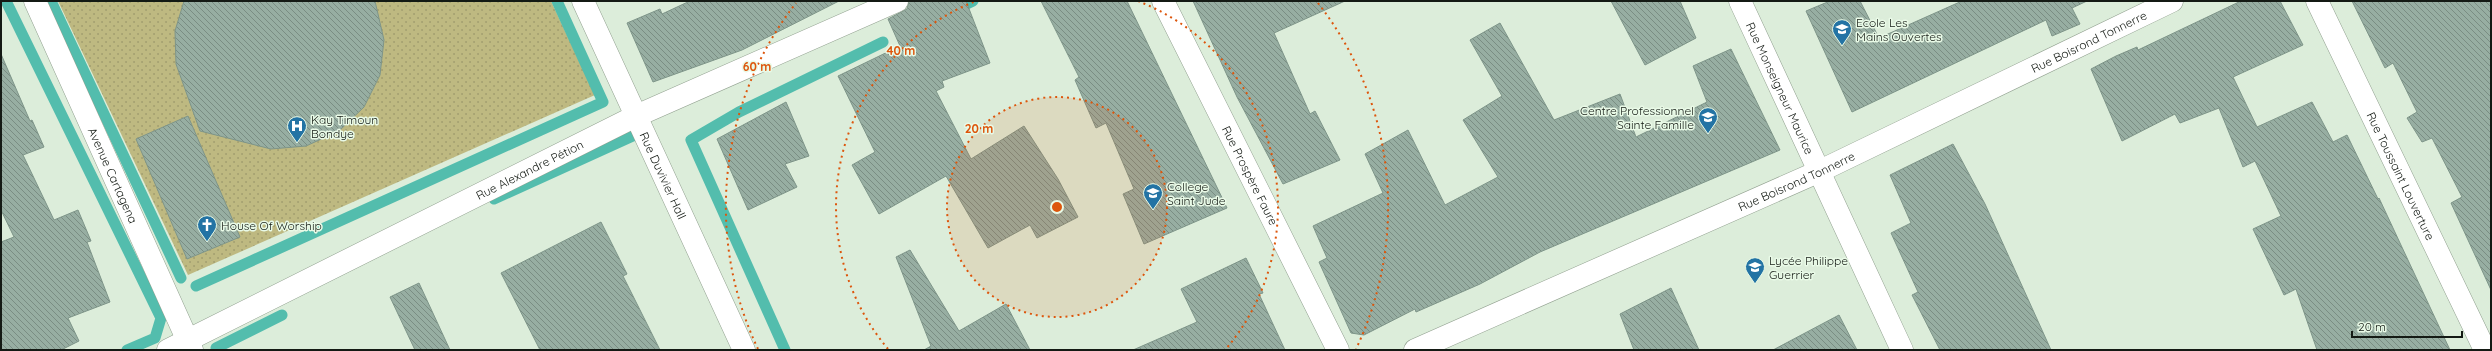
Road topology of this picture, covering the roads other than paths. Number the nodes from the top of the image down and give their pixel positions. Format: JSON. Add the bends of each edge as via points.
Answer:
{"nodes":[{"id":1,"x":34,"y":1,"type":"edge"},
{"id":2,"x":583,"y":1,"type":"edge"},
{"id":3,"x":897,"y":1,"type":"edge"},
{"id":4,"x":1163,"y":1,"type":"edge"},
{"id":5,"x":1740,"y":1,"type":"edge"},
{"id":6,"x":2172,"y":1,"type":"edge"},
{"id":7,"x":2317,"y":1,"type":"edge"},
{"id":8,"x":636,"y":116,"type":"junction"},
{"id":9,"x":1820,"y":171,"type":"junction"},
{"id":10,"x":190,"y":346,"type":"edge"},
{"id":11,"x":168,"y":350,"type":"edge"},
{"id":12,"x":744,"y":350,"type":"edge"},
{"id":13,"x":1338,"y":350,"type":"edge"},
{"id":14,"x":1416,"y":350,"type":"edge"},
{"id":15,"x":1902,"y":350,"type":"edge"},
{"id":16,"x":2485,"y":350,"type":"edge"}],
"edges":[{"from":1,"to":10,"type":"street","name":"Avenue Cartagena"},
{"from":2,"to":8,"type":"street","name":"Rue Duvivier Hall"},
{"from":3,"to":8,"type":"street","name":"Rue Alexandre Pétion"},
{"from":4,"to":13,"type":"street","name":"Rue Prospère Faure"},
{"from":5,"to":9,"type":"street","name":"Rue Monseigneur Maurice"},
{"from":6,"to":9,"type":"street","name":"Rue Boisrond Tonnerre"},
{"from":7,"to":16,"type":"street","name":"Rue Toussaint Louverture"},
{"from":8,"to":10,"type":"street","name":"Rue Alexandre Pétion"},
{"from":8,"to":12,"type":"street","name":"Rue Duvivier Hall"},
{"from":9,"to":14,"type":"street","name":"Rue Boisrond Tonnerre"},
{"from":9,"to":15,"type":"street","name":"Rue Monseigneur Maurice"},
{"from":10,"to":11,"type":"street","name":"Rue Alexandre Pétion"}]}
